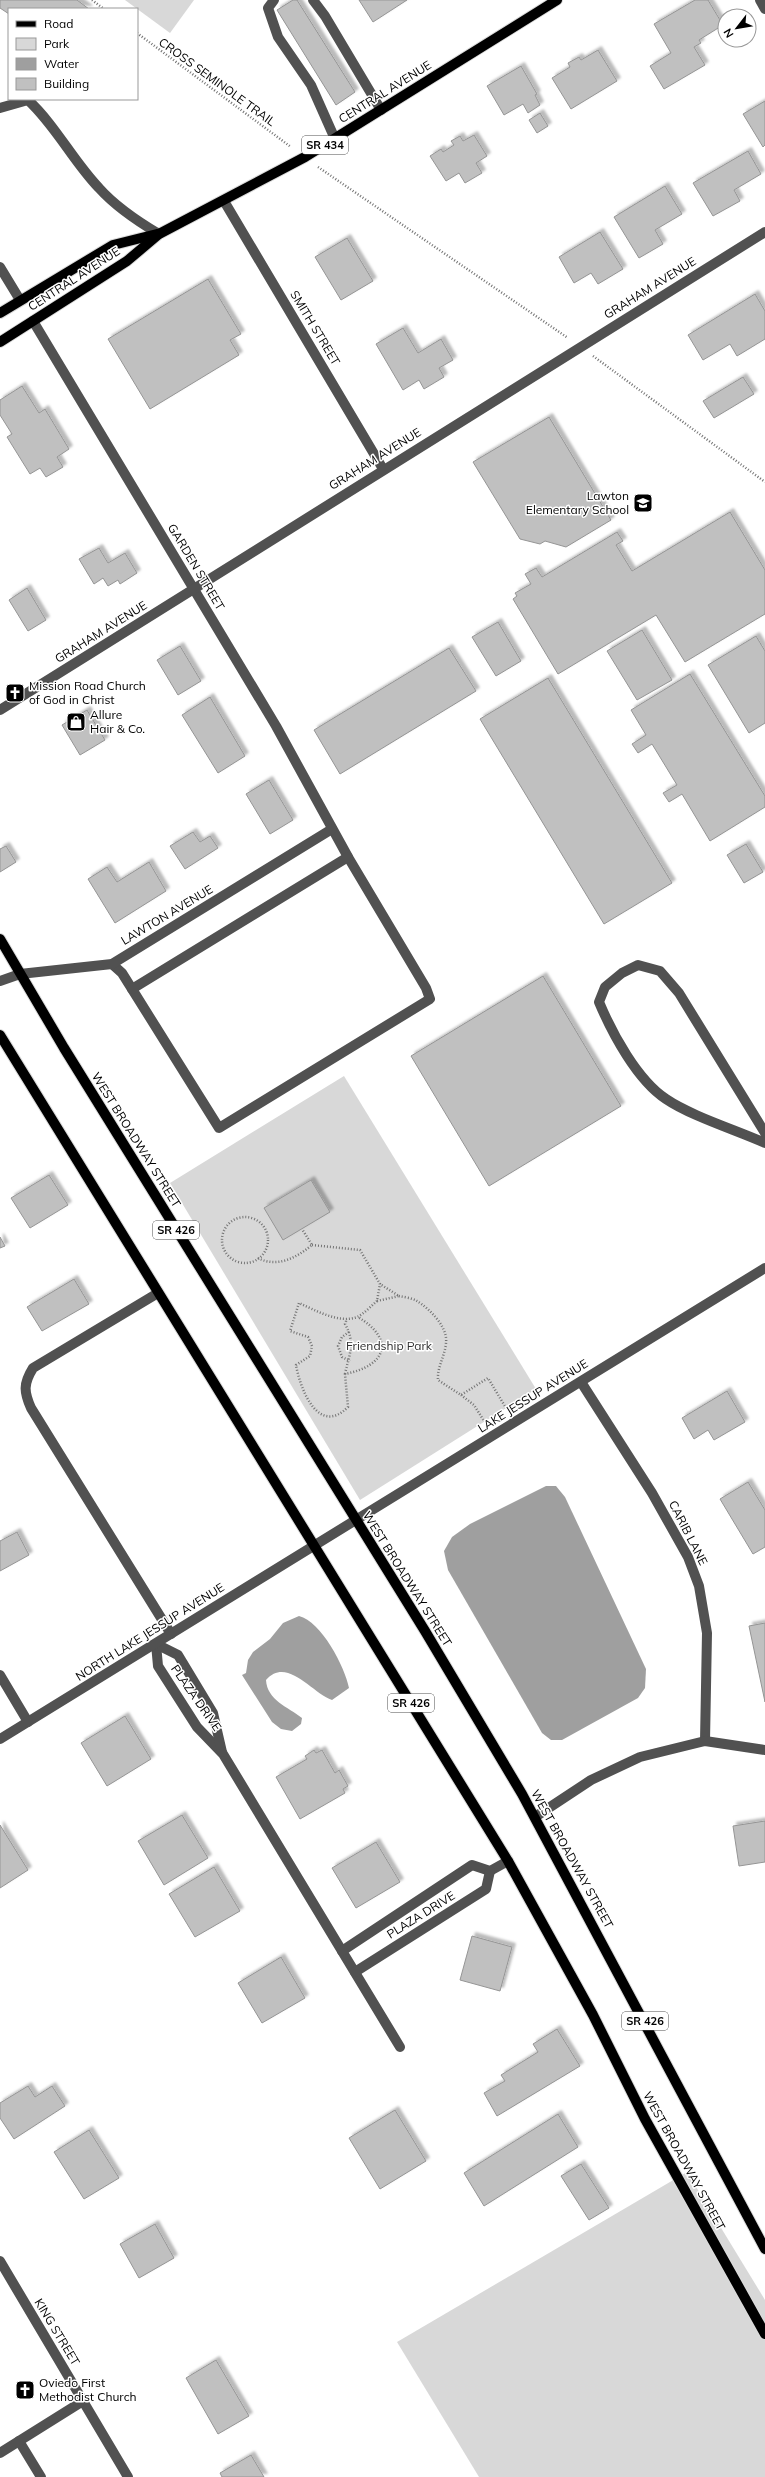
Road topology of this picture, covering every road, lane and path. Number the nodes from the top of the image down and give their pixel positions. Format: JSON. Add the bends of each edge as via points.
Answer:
{"nodes":[{"id":1,"x":92,"y":0,"type":"edge"},
{"id":2,"x":274,"y":0,"type":"edge"},
{"id":3,"x":313,"y":0,"type":"edge"},
{"id":4,"x":557,"y":0,"type":"edge"},
{"id":5,"x":760,"y":0,"type":"edge"},
{"id":6,"x":103,"y":8,"type":"edge"},
{"id":7,"x":765,"y":9,"type":"edge"},
{"id":8,"x":138,"y":35,"type":"edge"},
{"id":9,"x":0,"y":108,"type":"edge"},
{"id":10,"x":381,"y":110,"type":"junction"},
{"id":11,"x":335,"y":139,"type":"junction"},
{"id":12,"x":287,"y":144,"type":"dead end"},
{"id":13,"x":322,"y":170,"type":"dead end"},
{"id":14,"x":224,"y":201,"type":"junction"},
{"id":15,"x":765,"y":232,"type":"edge"},
{"id":16,"x":159,"y":234,"type":"junction"},
{"id":17,"x":0,"y":267,"type":"edge"},
{"id":18,"x":20,"y":300,"type":"junction"},
{"id":19,"x":0,"y":313,"type":"edge"},
{"id":20,"x":33,"y":321,"type":"junction"},
{"id":21,"x":570,"y":339,"type":"dead end"},
{"id":22,"x":0,"y":342,"type":"edge"},
{"id":23,"x":589,"y":352,"type":"dead end"},
{"id":24,"x":383,"y":468,"type":"junction"},
{"id":25,"x":765,"y":482,"type":"edge"},
{"id":26,"x":194,"y":589,"type":"junction"},
{"id":27,"x":0,"y":710,"type":"edge"},
{"id":28,"x":332,"y":829,"type":"junction"},
{"id":29,"x":348,"y":857,"type":"junction"},
{"id":30,"x":0,"y":939,"type":"edge"},
{"id":31,"x":112,"y":964,"type":"junction"},
{"id":32,"x":20,"y":974,"type":"junction"},
{"id":33,"x":0,"y":981,"type":"edge"},
{"id":34,"x":132,"y":989,"type":"junction"},
{"id":35,"x":0,"y":1035,"type":"edge"},
{"id":36,"x":765,"y":1132,"type":"edge"},
{"id":37,"x":765,"y":1143,"type":"edge"},
{"id":38,"x":302,"y":1229,"type":"dead end"},
{"id":39,"x":312,"y":1245,"type":"junction"},
{"id":40,"x":258,"y":1258,"type":"junction"},
{"id":41,"x":765,"y":1268,"type":"edge"},
{"id":42,"x":380,"y":1284,"type":"junction"},
{"id":43,"x":158,"y":1293,"type":"junction"},
{"id":44,"x":399,"y":1296,"type":"junction"},
{"id":45,"x":377,"y":1301,"type":"junction"},
{"id":46,"x":358,"y":1317,"type":"junction"},
{"id":47,"x":348,"y":1319,"type":"junction"},
{"id":48,"x":350,"y":1332,"type":"junction"},
{"id":49,"x":350,"y":1361,"type":"junction"},
{"id":50,"x":345,"y":1374,"type":"junction"},
{"id":51,"x":581,"y":1382,"type":"junction"},
{"id":52,"x":461,"y":1395,"type":"junction"},
{"id":53,"x":506,"y":1408,"type":"dead end"},
{"id":54,"x":484,"y":1421,"type":"dead end"},
{"id":55,"x":356,"y":1520,"type":"junction"},
{"id":56,"x":314,"y":1546,"type":"junction"},
{"id":57,"x":171,"y":1634,"type":"junction"},
{"id":58,"x":156,"y":1644,"type":"junction"},
{"id":59,"x":0,"y":1674,"type":"edge"},
{"id":60,"x":28,"y":1722,"type":"junction"},
{"id":61,"x":0,"y":1740,"type":"edge"},
{"id":62,"x":705,"y":1741,"type":"junction"},
{"id":63,"x":765,"y":1750,"type":"edge"},
{"id":64,"x":222,"y":1754,"type":"junction"},
{"id":65,"x":536,"y":1817,"type":"junction"},
{"id":66,"x":508,"y":1861,"type":"junction"},
{"id":67,"x":490,"y":1871,"type":"junction"},
{"id":68,"x":342,"y":1951,"type":"junction"},
{"id":69,"x":355,"y":1972,"type":"junction"},
{"id":70,"x":400,"y":2047,"type":"dead end"},
{"id":71,"x":765,"y":2248,"type":"edge"},
{"id":72,"x":0,"y":2261,"type":"edge"},
{"id":73,"x":765,"y":2334,"type":"edge"},
{"id":74,"x":83,"y":2401,"type":"junction"},
{"id":75,"x":19,"y":2441,"type":"junction"},
{"id":76,"x":0,"y":2453,"type":"edge"},
{"id":77,"x":41,"y":2477,"type":"edge"},
{"id":78,"x":128,"y":2477,"type":"edge"}],
"edges":[{"from":1,"to":6,"type":"path"},
{"from":2,"to":11,"type":"street","via":[[268,8],[278,37],[311,85]]},
{"from":3,"to":10,"type":"street"},
{"from":4,"to":10,"type":"main road","name":"CENTRAL AVENUE","number":"SR 434"},
{"from":5,"to":7,"type":"street"},
{"from":8,"to":12,"type":"path","name":"CROSS SEMINOLE TRAIL"},
{"from":9,"to":16,"type":"street","via":[[28,100],[45,116],[99,188],[126,214]]},
{"from":10,"to":11,"type":"main road","name":"CENTRAL AVENUE","number":"SR 434"},
{"from":11,"to":14,"type":"main road","name":"CENTRAL AVENUE","number":"SR 434"},
{"from":13,"to":21,"type":"path"},
{"from":14,"to":16,"type":"main road","name":"CENTRAL AVENUE","number":"SR 434"},
{"from":14,"to":24,"type":"street","name":"SMITH STREET"},
{"from":15,"to":24,"type":"street","name":"GRAHAM AVENUE"},
{"from":16,"to":18,"type":"main road","name":"CENTRAL AVENUE","number":"SR 434","via":[[113,245]]},
{"from":16,"to":20,"type":"main road","name":"CENTRAL AVENUE","number":"SR 434","via":[[127,261]]},
{"from":17,"to":18,"type":"street"},
{"from":18,"to":19,"type":"main road","name":"CENTRAL AVENUE"},
{"from":20,"to":22,"type":"main road","name":"CENTRAL AVENUE","number":"SR 434"},
{"from":20,"to":26,"type":"street","name":"GARDEN STREET"},
{"from":23,"to":25,"type":"path"},
{"from":24,"to":26,"type":"street","name":"GRAHAM AVENUE"},
{"from":26,"to":27,"type":"street","name":"GRAHAM AVENUE"},
{"from":26,"to":28,"type":"street","name":"GARDEN STREET","via":[[276,726]]},
{"from":28,"to":29,"type":"street","name":"GARDEN STREET"},
{"from":28,"to":31,"type":"street","name":"LAWTON AVENUE"},
{"from":29,"to":34,"type":"street"},
{"from":29,"to":34,"type":"street","name":"GARDEN STREET","via":[[408,956],[430,999],[219,1128]]},
{"from":30,"to":32,"type":"main road","name":"WEST BROADWAY STREET","number":"SR 426"},
{"from":31,"to":32,"type":"street","name":"LAWTON AVENUE"},
{"from":31,"to":34,"type":"street","via":[[122,973]]},
{"from":32,"to":33,"type":"street","name":"LAWTON AVENUE"},
{"from":32,"to":55,"type":"main road","name":"WEST BROADWAY STREET","number":"SR 426"},
{"from":35,"to":43,"type":"main road","name":"WEST BROADWAY STREET","number":"SR 426"},
{"from":36,"to":37,"type":"street","via":[[679,993],[660,971],[638,965],[622,973],[605,987],[599,1002],[612,1032],[646,1080],[666,1099]]},
{"from":38,"to":39,"type":"path"},
{"from":39,"to":40,"type":"path","via":[[294,1257],[276,1264]]},
{"from":39,"to":42,"type":"path","via":[[360,1250]]},
{"from":40,"to":40,"type":"path","via":[[252,1262],[237,1262],[225,1252],[222,1237],[229,1224],[241,1217],[255,1219],[260,1223],[267,1235],[267,1241],[266,1248]]},
{"from":41,"to":51,"type":"street","name":"LAKE JESSUP AVENUE"},
{"from":42,"to":44,"type":"path"},
{"from":42,"to":45,"type":"path"},
{"from":43,"to":56,"type":"main road","name":"WEST BROADWAY STREET","number":"SR 426"},
{"from":43,"to":57,"type":"street","via":[[33,1368],[26,1379],[24,1392]]},
{"from":44,"to":45,"type":"path"},
{"from":44,"to":52,"type":"path","via":[[416,1300],[441,1324],[447,1342],[438,1380]]},
{"from":45,"to":46,"type":"path"},
{"from":46,"to":47,"type":"path"},
{"from":46,"to":50,"type":"path","via":[[376,1330],[381,1338],[381,1357],[359,1372]]},
{"from":47,"to":48,"type":"path","via":[[346,1324]]},
{"from":47,"to":50,"type":"path","via":[[330,1316],[299,1303],[290,1331],[300,1332],[308,1337],[312,1346],[310,1356],[296,1365],[303,1392],[319,1413],[336,1417],[348,1407]]},
{"from":48,"to":49,"type":"path"},
{"from":48,"to":49,"type":"path","via":[[342,1337],[338,1346],[342,1357]]},
{"from":49,"to":50,"type":"path"},
{"from":51,"to":55,"type":"street","name":"LAKE JESSUP AVENUE"},
{"from":51,"to":62,"type":"street","name":"CARIB LANE","via":[[652,1493],[688,1557],[699,1586],[707,1633]]},
{"from":52,"to":53,"type":"path","via":[[488,1378]]},
{"from":52,"to":54,"type":"path","via":[[474,1405]]},
{"from":55,"to":56,"type":"street","name":"LAKE JESSUP AVENUE"},
{"from":55,"to":65,"type":"main road","name":"WEST BROADWAY STREET","number":"SR 426"},
{"from":56,"to":57,"type":"street","name":"NORTH LAKE JESSUP AVENUE"},
{"from":56,"to":66,"type":"main road","name":"WEST BROADWAY STREET","number":"SR 426"},
{"from":57,"to":58,"type":"street","name":"NORTH LAKE JESSUP AVENUE"},
{"from":58,"to":60,"type":"street","name":"NORTH LAKE JESSUP AVENUE"},
{"from":58,"to":64,"type":"street","name":"PLAZA DRIVE","via":[[158,1666],[197,1727]]},
{"from":58,"to":64,"type":"street","name":"PLAZA DRIVE","via":[[178,1655],[213,1713]]},
{"from":59,"to":60,"type":"street"},
{"from":60,"to":61,"type":"street","name":"NORTH LAKE JESSUP AVENUE"},
{"from":62,"to":63,"type":"street"},
{"from":62,"to":65,"type":"street","via":[[640,1757],[591,1780]]},
{"from":64,"to":68,"type":"street","name":"PLAZA DRIVE"},
{"from":65,"to":71,"type":"main road","name":"WEST BROADWAY STREET","number":"SR 426"},
{"from":66,"to":67,"type":"street"},
{"from":66,"to":73,"type":"main road","name":"WEST BROADWAY STREET","number":"SR 426","via":[[593,2015],[645,2119]]},
{"from":67,"to":68,"type":"street","name":"PLAZA DRIVE","via":[[472,1864]]},
{"from":67,"to":69,"type":"street","name":"PLAZA DRIVE","via":[[486,1889]]},
{"from":68,"to":69,"type":"street","name":"PLAZA DRIVE"},
{"from":69,"to":70,"type":"street","name":"PLAZA DRIVE"},
{"from":72,"to":74,"type":"street","name":"KING STREET"},
{"from":74,"to":75,"type":"street"},
{"from":74,"to":78,"type":"street","name":"KING STREET"},
{"from":75,"to":76,"type":"street"},
{"from":75,"to":77,"type":"street"}]}
